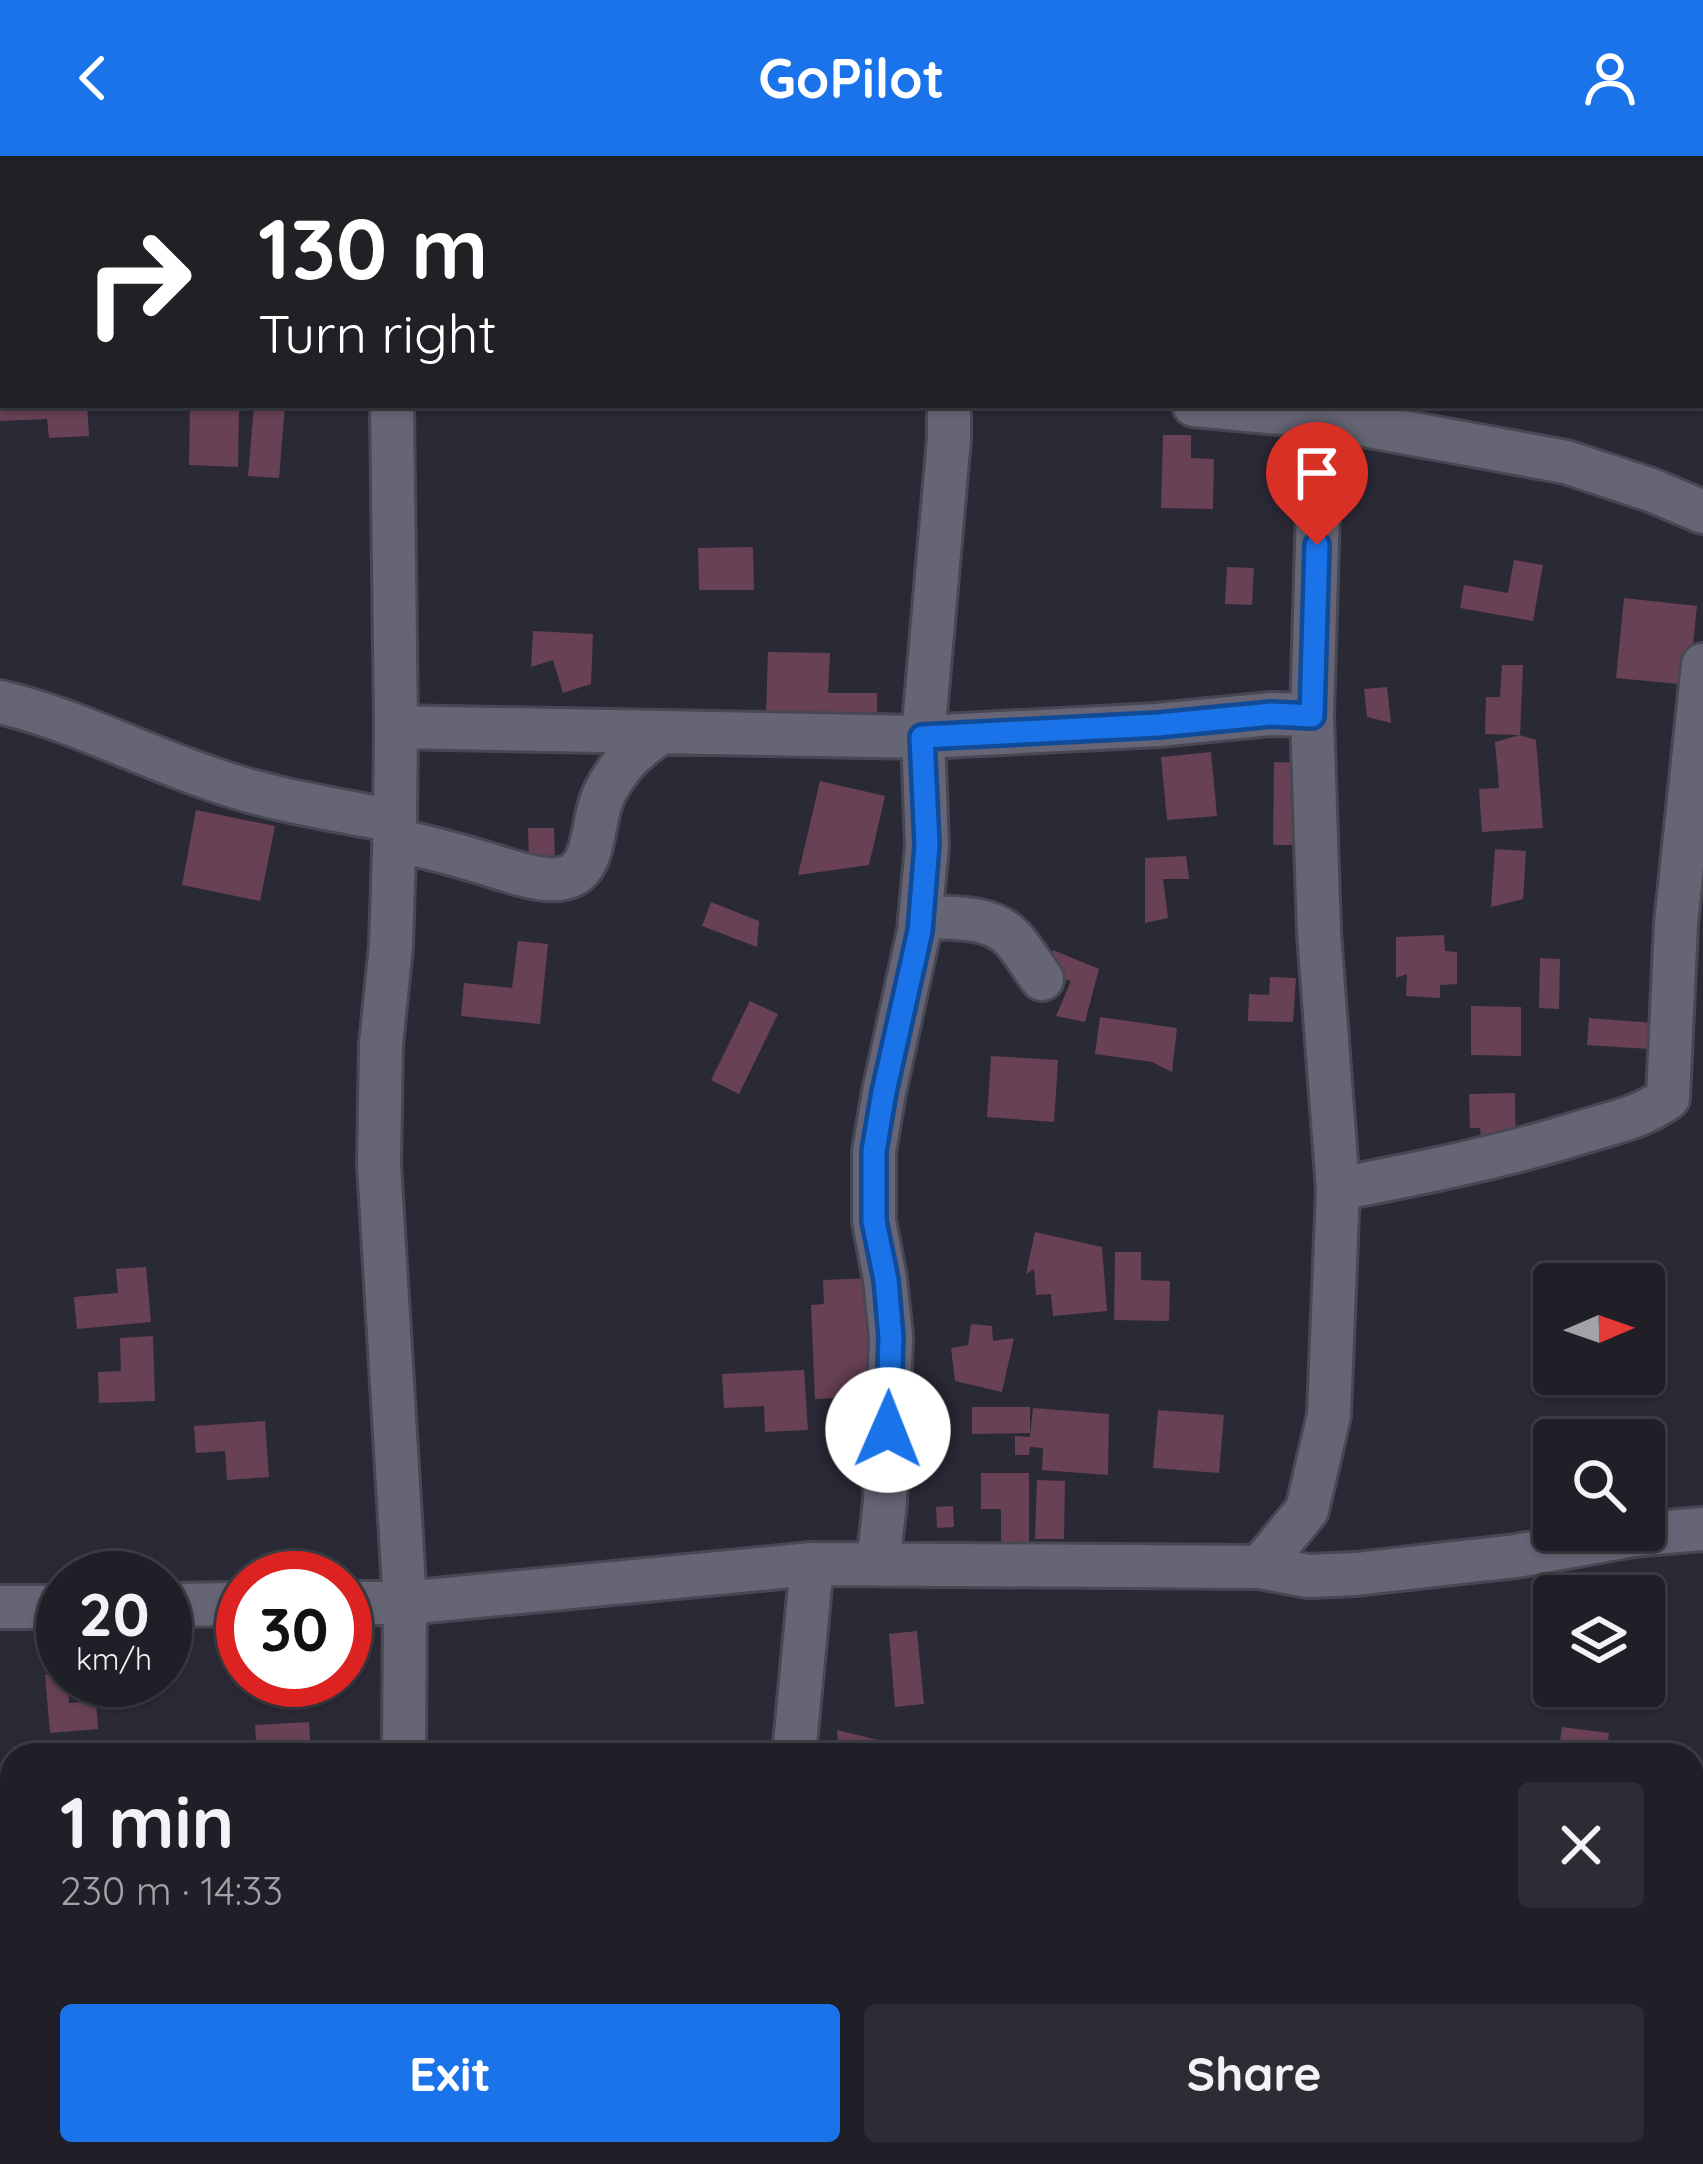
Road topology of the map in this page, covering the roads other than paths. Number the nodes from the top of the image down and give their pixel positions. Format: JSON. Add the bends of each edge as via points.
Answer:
{"nodes":[{"id":1,"x":392,"y":408,"type":"edge"},
{"id":2,"x":949,"y":408,"type":"edge"},
{"id":3,"x":1257,"y":408,"type":"edge"},
{"id":4,"x":1321,"y":411,"type":"edge"},
{"id":5,"x":1703,"y":512,"type":"edge"},
{"id":6,"x":1703,"y":665,"type":"edge"},
{"id":7,"x":0,"y":701,"type":"edge"},
{"id":8,"x":1312,"y":716,"type":"junction"},
{"id":9,"x":396,"y":727,"type":"junction"},
{"id":10,"x":661,"y":733,"type":"junction"},
{"id":11,"x":922,"y":737,"type":"junction"},
{"id":12,"x":394,"y":830,"type":"junction"},
{"id":13,"x":920,"y":917,"type":"junction"},
{"id":14,"x":1042,"y":979,"type":"dead end"},
{"id":15,"x":1685,"y":1105,"type":"edge"},
{"id":16,"x":1338,"y":1190,"type":"junction"},
{"id":17,"x":1703,"y":1529,"type":"edge"},
{"id":18,"x":812,"y":1564,"type":"junction"},
{"id":19,"x":878,"y":1564,"type":"junction"},
{"id":20,"x":1260,"y":1567,"type":"junction"},
{"id":21,"x":372,"y":1603,"type":"edge"},
{"id":22,"x":405,"y":1603,"type":"junction"},
{"id":23,"x":36,"y":1606,"type":"edge"},
{"id":24,"x":0,"y":1607,"type":"edge"},
{"id":25,"x":404,"y":1743,"type":"edge"},
{"id":26,"x":795,"y":1743,"type":"edge"}],
"edges":[{"from":1,"to":9,"type":"street"},
{"from":2,"to":11,"type":"street"},
{"from":3,"to":4,"type":"street"},
{"from":4,"to":5,"type":"street","via":[[1566,462]]},
{"from":4,"to":8,"type":"street"},
{"from":6,"to":15,"type":"street","via":[[1676,924]]},
{"from":7,"to":12,"type":"street","via":[[209,778]]},
{"from":8,"to":11,"type":"street"},
{"from":8,"to":16,"type":"street"},
{"from":9,"to":10,"type":"street"},
{"from":9,"to":12,"type":"street"},
{"from":10,"to":11,"type":"street"},
{"from":10,"to":12,"type":"street","via":[[638,747],[603,794],[588,856],[571,877],[525,876]]},
{"from":11,"to":13,"type":"street","via":[[927,845]]},
{"from":12,"to":22,"type":"street","via":[[379,1164]]},
{"from":13,"to":14,"type":"street","via":[[991,924],[1011,935]]},
{"from":13,"to":19,"type":"street","via":[[874,1151],[874,1221],[891,1337]]},
{"from":15,"to":16,"type":"street","via":[[1492,1159]]},
{"from":16,"to":20,"type":"street","via":[[1329,1415],[1307,1510]]},
{"from":17,"to":20,"type":"street","via":[[1356,1574]]},
{"from":18,"to":19,"type":"street"},
{"from":18,"to":22,"type":"street"},
{"from":18,"to":26,"type":"street"},
{"from":19,"to":20,"type":"street"},
{"from":21,"to":22,"type":"street"},
{"from":22,"to":25,"type":"street"},
{"from":23,"to":24,"type":"street"}]}
